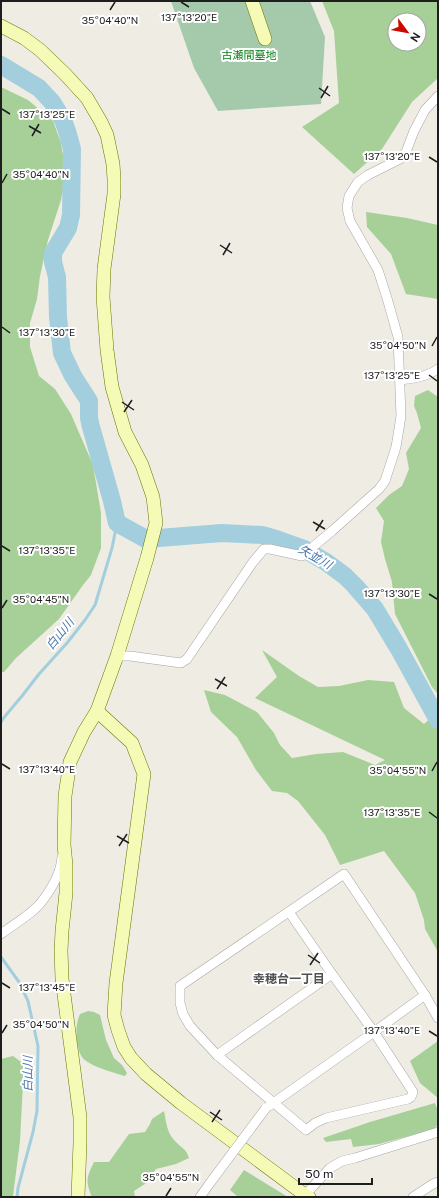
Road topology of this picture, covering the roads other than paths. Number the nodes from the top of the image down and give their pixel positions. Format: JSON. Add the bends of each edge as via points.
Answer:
{"nodes":[{"id":1,"x":252,"y":1,"type":"edge"},
{"id":2,"x":1,"y":26,"type":"edge"},
{"id":3,"x":265,"y":39,"type":"dead end"},
{"id":4,"x":438,"y":96,"type":"edge"},
{"id":5,"x":438,"y":369,"type":"edge"},
{"id":6,"x":400,"y":380,"type":"junction"},
{"id":7,"x":117,"y":656,"type":"junction"},
{"id":8,"x":97,"y":711,"type":"junction"},
{"id":9,"x":64,"y":845,"type":"junction"},
{"id":10,"x":289,"y":912,"type":"junction"},
{"id":11,"x":1,"y":934,"type":"edge"},
{"id":12,"x":332,"y":974,"type":"junction"},
{"id":13,"x":425,"y":995,"type":"junction"},
{"id":14,"x":438,"y":1018,"type":"edge"},
{"id":15,"x":374,"y":1032,"type":"junction"},
{"id":16,"x":217,"y":1055,"type":"junction"},
{"id":17,"x":270,"y":1106,"type":"junction"},
{"id":18,"x":438,"y":1132,"type":"edge"},
{"id":19,"x":438,"y":1182,"type":"edge"},
{"id":20,"x":205,"y":1195,"type":"edge"},
{"id":21,"x":307,"y":1196,"type":"edge"},
{"id":22,"x":78,"y":1197,"type":"edge"},
{"id":23,"x":413,"y":1197,"type":"edge"}],
"edges":[{"from":1,"to":3,"type":"main road"},
{"from":2,"to":7,"type":"main road","via":[[40,50],[87,98],[107,135],[113,164],[114,194],[103,297],[107,350],[112,387],[124,432],[142,466],[154,497],[156,523],[148,558]]},
{"from":4,"to":6,"type":"street","via":[[425,110],[406,152],[400,159],[358,182],[349,196],[347,208],[350,221],[378,270],[387,298],[398,337]]},
{"from":5,"to":6,"type":"street","via":[[413,380]]},
{"from":6,"to":7,"type":"street","via":[[402,416],[396,447],[385,481],[379,489],[302,556],[270,548],[264,549],[187,659],[180,663]]},
{"from":7,"to":8,"type":"main road"},
{"from":8,"to":9,"type":"main road","via":[[70,762],[65,796]]},
{"from":8,"to":21,"type":"main road","via":[[132,743],[144,774],[116,983],[114,1014],[124,1047],[146,1074],[181,1103]]},
{"from":9,"to":11,"type":"street","via":[[56,880],[43,901]]},
{"from":9,"to":22,"type":"main road","via":[[66,893],[62,931],[62,979],[80,1117]]},
{"from":10,"to":12,"type":"street"},
{"from":10,"to":13,"type":"street","via":[[344,874]]},
{"from":10,"to":16,"type":"street","via":[[180,986],[183,1014],[190,1026]]},
{"from":12,"to":15,"type":"street"},
{"from":12,"to":16,"type":"street"},
{"from":13,"to":14,"type":"street"},
{"from":13,"to":15,"type":"street"},
{"from":15,"to":17,"type":"street"},
{"from":15,"to":17,"type":"street","via":[[413,1092],[411,1097],[326,1118],[306,1130]]},
{"from":16,"to":17,"type":"street"},
{"from":17,"to":20,"type":"street","bridge":true,"via":[[210,1183]]},
{"from":18,"to":21,"type":"street","via":[[342,1161],[330,1168]]},
{"from":19,"to":23,"type":"street"}]}
